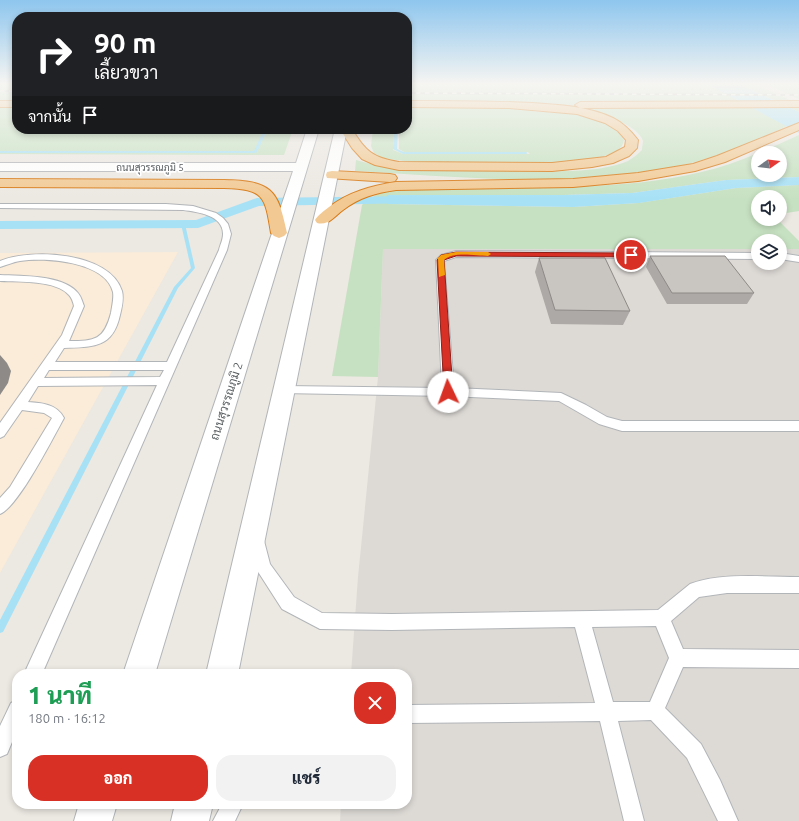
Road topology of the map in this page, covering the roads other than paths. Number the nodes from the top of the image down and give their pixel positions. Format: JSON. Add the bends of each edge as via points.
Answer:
{"nodes":[{"id":1,"x":612,"y":122,"type":"edge"},
{"id":2,"x":799,"y":126,"type":"edge"},
{"id":3,"x":311,"y":134,"type":"edge"},
{"id":4,"x":340,"y":134,"type":"edge"},
{"id":5,"x":348,"y":134,"type":"edge"},
{"id":6,"x":0,"y":167,"type":"edge"},
{"id":7,"x":299,"y":173,"type":"junction"},
{"id":8,"x":332,"y":175,"type":"junction"},
{"id":9,"x":0,"y":177,"type":"edge"},
{"id":10,"x":0,"y":183,"type":"edge"},
{"id":11,"x":519,"y":184,"type":"junction"},
{"id":12,"x":5,"y":206,"type":"edge"},
{"id":13,"x":0,"y":216,"type":"edge"},
{"id":14,"x":322,"y":220,"type":"junction"},
{"id":15,"x":279,"y":233,"type":"junction"},
{"id":16,"x":751,"y":256,"type":"edge"},
{"id":17,"x":787,"y":257,"type":"edge"},
{"id":18,"x":799,"y":259,"type":"edge"},
{"id":19,"x":0,"y":264,"type":"edge"},
{"id":20,"x":0,"y":278,"type":"edge"},
{"id":21,"x":61,"y":345,"type":"junction"},
{"id":22,"x":46,"y":366,"type":"junction"},
{"id":23,"x":170,"y":366,"type":"junction"},
{"id":24,"x":164,"y":381,"type":"junction"},
{"id":25,"x":36,"y":382,"type":"junction"},
{"id":26,"x":285,"y":390,"type":"junction"},
{"id":27,"x":448,"y":392,"type":"junction"},
{"id":28,"x":19,"y":405,"type":"junction"},
{"id":29,"x":799,"y":426,"type":"edge"},
{"id":30,"x":0,"y":433,"type":"edge"},
{"id":31,"x":0,"y":508,"type":"edge"},
{"id":32,"x":254,"y":528,"type":"junction"},
{"id":33,"x":799,"y":585,"type":"edge"},
{"id":34,"x":661,"y":618,"type":"junction"},
{"id":35,"x":581,"y":619,"type":"junction"},
{"id":36,"x":678,"y":658,"type":"junction"},
{"id":37,"x":799,"y":659,"type":"edge"},
{"id":38,"x":35,"y":669,"type":"edge"},
{"id":39,"x":141,"y":669,"type":"edge"},
{"id":40,"x":223,"y":669,"type":"edge"},
{"id":41,"x":655,"y":711,"type":"junction"},
{"id":42,"x":607,"y":712,"type":"junction"},
{"id":43,"x":412,"y":714,"type":"edge"},
{"id":44,"x":12,"y":720,"type":"edge"},
{"id":45,"x":0,"y":747,"type":"edge"},
{"id":46,"x":97,"y":809,"type":"edge"},
{"id":47,"x":193,"y":809,"type":"edge"},
{"id":48,"x":230,"y":809,"type":"edge"},
{"id":49,"x":93,"y":821,"type":"edge"},
{"id":50,"x":190,"y":821,"type":"edge"},
{"id":51,"x":223,"y":821,"type":"edge"},
{"id":52,"x":634,"y":821,"type":"edge"},
{"id":53,"x":728,"y":821,"type":"edge"}],
"edges":[{"from":1,"to":5,"type":"highway","via":[[632,140],[630,148],[618,157],[563,166],[399,166],[373,161],[362,154]]},
{"from":2,"to":11,"type":"highway","via":[[721,159],[695,167],[638,177],[573,183]]},
{"from":3,"to":7,"type":"street","name":"ถนนสุวรรณภูมิ 2"},
{"from":4,"to":8,"type":"street"},
{"from":6,"to":7,"type":"street","name":"ถนนสุวรรณภูมิ 5"},
{"from":7,"to":9,"type":"street","name":"ถนนสุวรรณภูมิ 5"},
{"from":7,"to":15,"type":"street","name":"ถนนสุวรรณภูมิ 2"},
{"from":8,"to":11,"type":"highway"},
{"from":8,"to":14,"type":"street"},
{"from":10,"to":15,"type":"highway","via":[[244,186],[268,196],[272,202]]},
{"from":11,"to":14,"type":"highway","via":[[396,186],[371,189],[352,196]]},
{"from":12,"to":13,"type":"lane"},
{"from":12,"to":23,"type":"lane","via":[[166,206],[193,208],[212,214],[223,222],[227,234],[223,250]]},
{"from":14,"to":26,"type":"street"},
{"from":15,"to":39,"type":"street","name":"ถนนสุวรรณภูมิ 2"},
{"from":16,"to":27,"type":"lane","via":[[444,256],[440,260]]},
{"from":17,"to":18,"type":"lane"},
{"from":19,"to":21,"type":"lane","via":[[17,259],[52,258],[93,267],[109,278],[116,289],[118,301],[111,330],[107,336],[103,340],[91,343]]},
{"from":20,"to":21,"type":"lane","via":[[37,280],[60,285],[74,294],[78,306]]},
{"from":21,"to":22,"type":"lane"},
{"from":22,"to":23,"type":"lane"},
{"from":22,"to":25,"type":"lane"},
{"from":23,"to":24,"type":"lane"},
{"from":24,"to":25,"type":"lane"},
{"from":24,"to":38,"type":"lane"},
{"from":25,"to":28,"type":"lane"},
{"from":26,"to":27,"type":"lane"},
{"from":26,"to":32,"type":"street"},
{"from":27,"to":29,"type":"lane","via":[[561,397],[603,421],[622,426]]},
{"from":28,"to":30,"type":"lane"},
{"from":28,"to":31,"type":"lane","via":[[50,410],[58,418],[15,491]]},
{"from":32,"to":35,"type":"lane","via":[[263,567],[288,603],[320,621]]},
{"from":32,"to":40,"type":"street"},
{"from":33,"to":34,"type":"lane","via":[[727,585],[696,590]]},
{"from":34,"to":35,"type":"lane"},
{"from":34,"to":36,"type":"lane"},
{"from":35,"to":42,"type":"lane"},
{"from":36,"to":37,"type":"lane"},
{"from":36,"to":41,"type":"lane"},
{"from":41,"to":42,"type":"lane"},
{"from":41,"to":53,"type":"lane","via":[[694,751]]},
{"from":42,"to":43,"type":"lane"},
{"from":42,"to":52,"type":"lane"},
{"from":44,"to":45,"type":"lane"},
{"from":46,"to":49,"type":"street"},
{"from":47,"to":50,"type":"street"},
{"from":48,"to":51,"type":"lane"}]}
